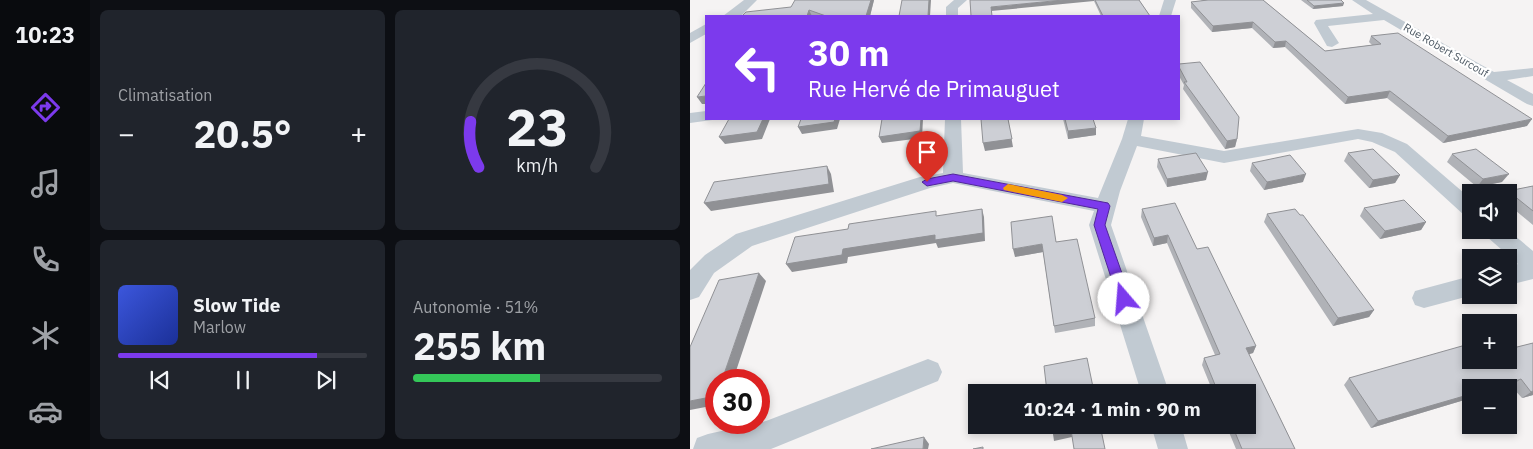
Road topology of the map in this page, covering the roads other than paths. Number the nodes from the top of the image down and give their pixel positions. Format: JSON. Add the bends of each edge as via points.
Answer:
{"nodes":[{"id":1,"x":751,"y":0,"type":"edge"},
{"id":2,"x":961,"y":0,"type":"edge"},
{"id":3,"x":1170,"y":0,"type":"edge"},
{"id":4,"x":1358,"y":0,"type":"edge"},
{"id":5,"x":732,"y":15,"type":"edge"},
{"id":6,"x":952,"y":15,"type":"edge"},
{"id":7,"x":1165,"y":15,"type":"edge"},
{"id":8,"x":1386,"y":16,"type":"junction"},
{"id":9,"x":1332,"y":43,"type":"dead end"},
{"id":10,"x":1533,"y":72,"type":"edge"},
{"id":11,"x":1494,"y":77,"type":"junction"},
{"id":12,"x":1533,"y":101,"type":"edge"},
{"id":13,"x":705,"y":116,"type":"edge"},
{"id":14,"x":690,"y":118,"type":"edge"},
{"id":15,"x":952,"y":120,"type":"edge"},
{"id":16,"x":1133,"y":129,"type":"edge"},
{"id":17,"x":953,"y":178,"type":"junction"},
{"id":18,"x":1462,"y":202,"type":"edge"},
{"id":19,"x":1104,"y":206,"type":"junction"},
{"id":20,"x":1504,"y":239,"type":"edge"},
{"id":21,"x":1533,"y":264,"type":"edge"},
{"id":22,"x":1533,"y":270,"type":"edge"},
{"id":23,"x":1517,"y":274,"type":"edge"},
{"id":24,"x":1462,"y":288,"type":"edge"},
{"id":25,"x":690,"y":290,"type":"edge"},
{"id":26,"x":1424,"y":298,"type":"dead end"},
{"id":27,"x":928,"y":372,"type":"dead end"},
{"id":28,"x":1152,"y":384,"type":"edge"},
{"id":29,"x":1169,"y":434,"type":"edge"},
{"id":30,"x":708,"y":449,"type":"edge"},
{"id":31,"x":1174,"y":449,"type":"edge"}],
"edges":[{"from":1,"to":5,"type":"street"},
{"from":2,"to":6,"type":"street","via":[[952,7]]},
{"from":3,"to":7,"type":"street"},
{"from":4,"to":8,"type":"street","name":"Rue Robert Surcouf"},
{"from":8,"to":9,"type":"street","via":[[1320,23]]},
{"from":8,"to":11,"type":"street","name":"Rue Robert Surcouf"},
{"from":10,"to":11,"type":"street"},
{"from":11,"to":12,"type":"street","name":"Rue Robert Surcouf"},
{"from":13,"to":14,"type":"street"},
{"from":15,"to":17,"type":"street"},
{"from":16,"to":18,"type":"street","via":[[1224,157],[1358,134],[1376,137],[1401,148]]},
{"from":16,"to":19,"type":"street"},
{"from":17,"to":19,"type":"street"},
{"from":17,"to":25,"type":"street","via":[[927,182],[744,240],[717,256],[697,275]]},
{"from":19,"to":28,"type":"street","via":[[1100,225]]},
{"from":20,"to":21,"type":"street"},
{"from":22,"to":23,"type":"street"},
{"from":24,"to":26,"type":"street"},
{"from":27,"to":30,"type":"street","via":[[766,436]]},
{"from":29,"to":31,"type":"street"}]}
